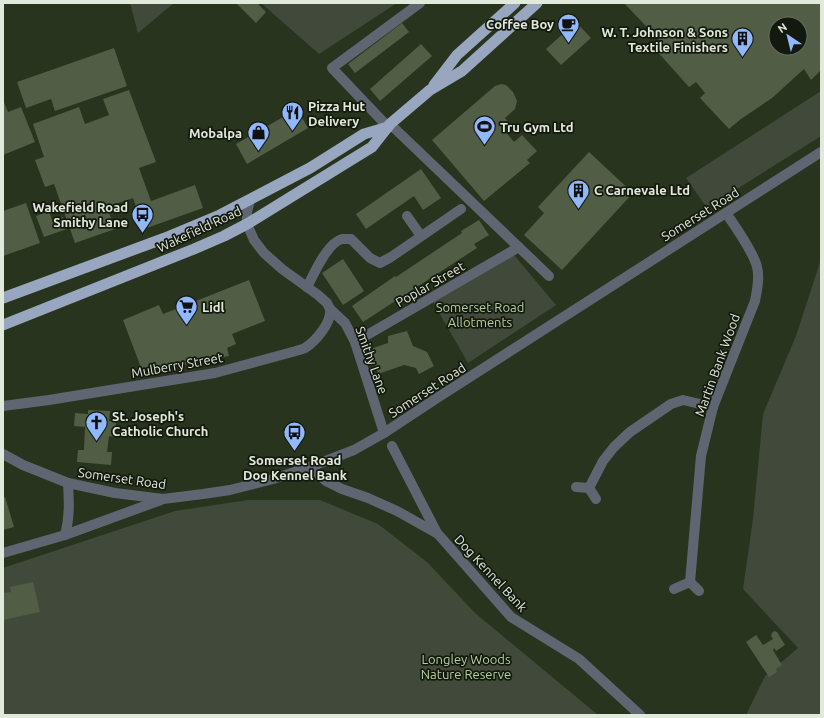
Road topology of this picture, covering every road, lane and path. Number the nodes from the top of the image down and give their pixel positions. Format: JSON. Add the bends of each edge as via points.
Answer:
{"nodes":[{"id":1,"x":420,"y":3,"type":"edge"},
{"id":2,"x":515,"y":3,"type":"edge"},
{"id":3,"x":537,"y":3,"type":"edge"},
{"id":4,"x":430,"y":90,"type":"junction"},
{"id":5,"x":389,"y":125,"type":"junction"},
{"id":6,"x":821,"y":152,"type":"edge"},
{"id":7,"x":250,"y":200,"type":"junction"},
{"id":8,"x":461,"y":209,"type":"dead end"},
{"id":9,"x":726,"y":213,"type":"junction"},
{"id":10,"x":407,"y":216,"type":"dead end"},
{"id":11,"x":247,"y":224,"type":"junction"},
{"id":12,"x":421,"y":236,"type":"junction"},
{"id":13,"x":519,"y":247,"type":"junction"},
{"id":14,"x":549,"y":276,"type":"dead end"},
{"id":15,"x":307,"y":287,"type":"junction"},
{"id":16,"x":3,"y":298,"type":"edge"},
{"id":17,"x":330,"y":309,"type":"junction"},
{"id":18,"x":3,"y":325,"type":"edge"},
{"id":19,"x":355,"y":342,"type":"junction"},
{"id":20,"x":3,"y":406,"type":"edge"},
{"id":21,"x":713,"y":407,"type":"junction"},
{"id":22,"x":384,"y":433,"type":"junction"},
{"id":23,"x":392,"y":446,"type":"dead end"},
{"id":24,"x":3,"y":454,"type":"edge"},
{"id":25,"x":310,"y":467,"type":"junction"},
{"id":26,"x":68,"y":483,"type":"junction"},
{"id":27,"x":576,"y":487,"type":"dead end"},
{"id":28,"x":590,"y":488,"type":"junction"},
{"id":29,"x":163,"y":499,"type":"junction"},
{"id":30,"x":596,"y":499,"type":"dead end"},
{"id":31,"x":438,"y":534,"type":"junction"},
{"id":32,"x":65,"y":535,"type":"junction"},
{"id":33,"x":3,"y":553,"type":"edge"},
{"id":34,"x":690,"y":582,"type":"junction"},
{"id":35,"x":674,"y":589,"type":"dead end"},
{"id":36,"x":699,"y":592,"type":"dead end"},
{"id":37,"x":640,"y":715,"type":"edge"}],
"edges":[{"from":1,"to":5,"type":"street","via":[[332,68]]},
{"from":2,"to":4,"type":"highway","name":"Wakefield Road","via":[[457,55]]},
{"from":3,"to":4,"type":"highway","name":"Wakefield Road","via":[[462,71]]},
{"from":4,"to":5,"type":"highway","name":"Wakefield Road"},
{"from":5,"to":7,"type":"highway","name":"Wakefield Road","via":[[364,134],[310,168]]},
{"from":5,"to":11,"type":"highway","name":"Wakefield Road","via":[[372,147]]},
{"from":5,"to":13,"type":"street"},
{"from":6,"to":9,"type":"street","name":"Somerset Road"},
{"from":7,"to":11,"type":"street"},
{"from":7,"to":16,"type":"highway","name":"Wakefield Road","via":[[165,238]]},
{"from":8,"to":12,"type":"street"},
{"from":9,"to":21,"type":"street","name":"Martin Bank Wood","via":[[757,266],[758,283],[755,301]]},
{"from":9,"to":22,"type":"street","name":"Somerset Road"},
{"from":10,"to":12,"type":"street"},
{"from":11,"to":15,"type":"street","name":"Smithy Lane","via":[[254,240],[264,253]]},
{"from":11,"to":18,"type":"highway","name":"Wakefield Road","via":[[194,249]]},
{"from":12,"to":15,"type":"street","via":[[380,263],[370,258],[351,240],[342,239],[333,244]]},
{"from":13,"to":14,"type":"street"},
{"from":13,"to":19,"type":"street","name":"Poplar Street"},
{"from":15,"to":17,"type":"street","name":"Smithy Lane","via":[[327,303]]},
{"from":17,"to":19,"type":"street","name":"Smithy Lane","via":[[345,323]]},
{"from":17,"to":20,"type":"street","name":"Mulberry Street","via":[[331,315],[324,327],[306,348],[296,351],[215,373]]},
{"from":19,"to":22,"type":"street","name":"Smithy Lane"},
{"from":21,"to":28,"type":"street","via":[[683,400],[671,404],[630,432],[614,447],[603,461]]},
{"from":21,"to":34,"type":"street","name":"Martin Bank Wood","via":[[701,456]]},
{"from":22,"to":25,"type":"street","name":"Somerset Road","via":[[354,450]]},
{"from":23,"to":31,"type":"street","name":"Dog Kennel Bank"},
{"from":24,"to":26,"type":"street","name":"Somerset Road"},
{"from":25,"to":29,"type":"street","name":"Somerset Road","via":[[230,490]]},
{"from":25,"to":31,"type":"street","name":"Dog Kennel Bank","via":[[326,481],[397,511]]},
{"from":26,"to":29,"type":"street","name":"Somerset Road","via":[[115,493]]},
{"from":26,"to":32,"type":"street","via":[[70,505]]},
{"from":27,"to":28,"type":"street"},
{"from":28,"to":30,"type":"street"},
{"from":29,"to":32,"type":"street"},
{"from":31,"to":37,"type":"street","name":"Dog Kennel Bank","via":[[511,617],[579,659]]},
{"from":32,"to":33,"type":"street"},
{"from":34,"to":35,"type":"street"},
{"from":34,"to":36,"type":"street"}]}
